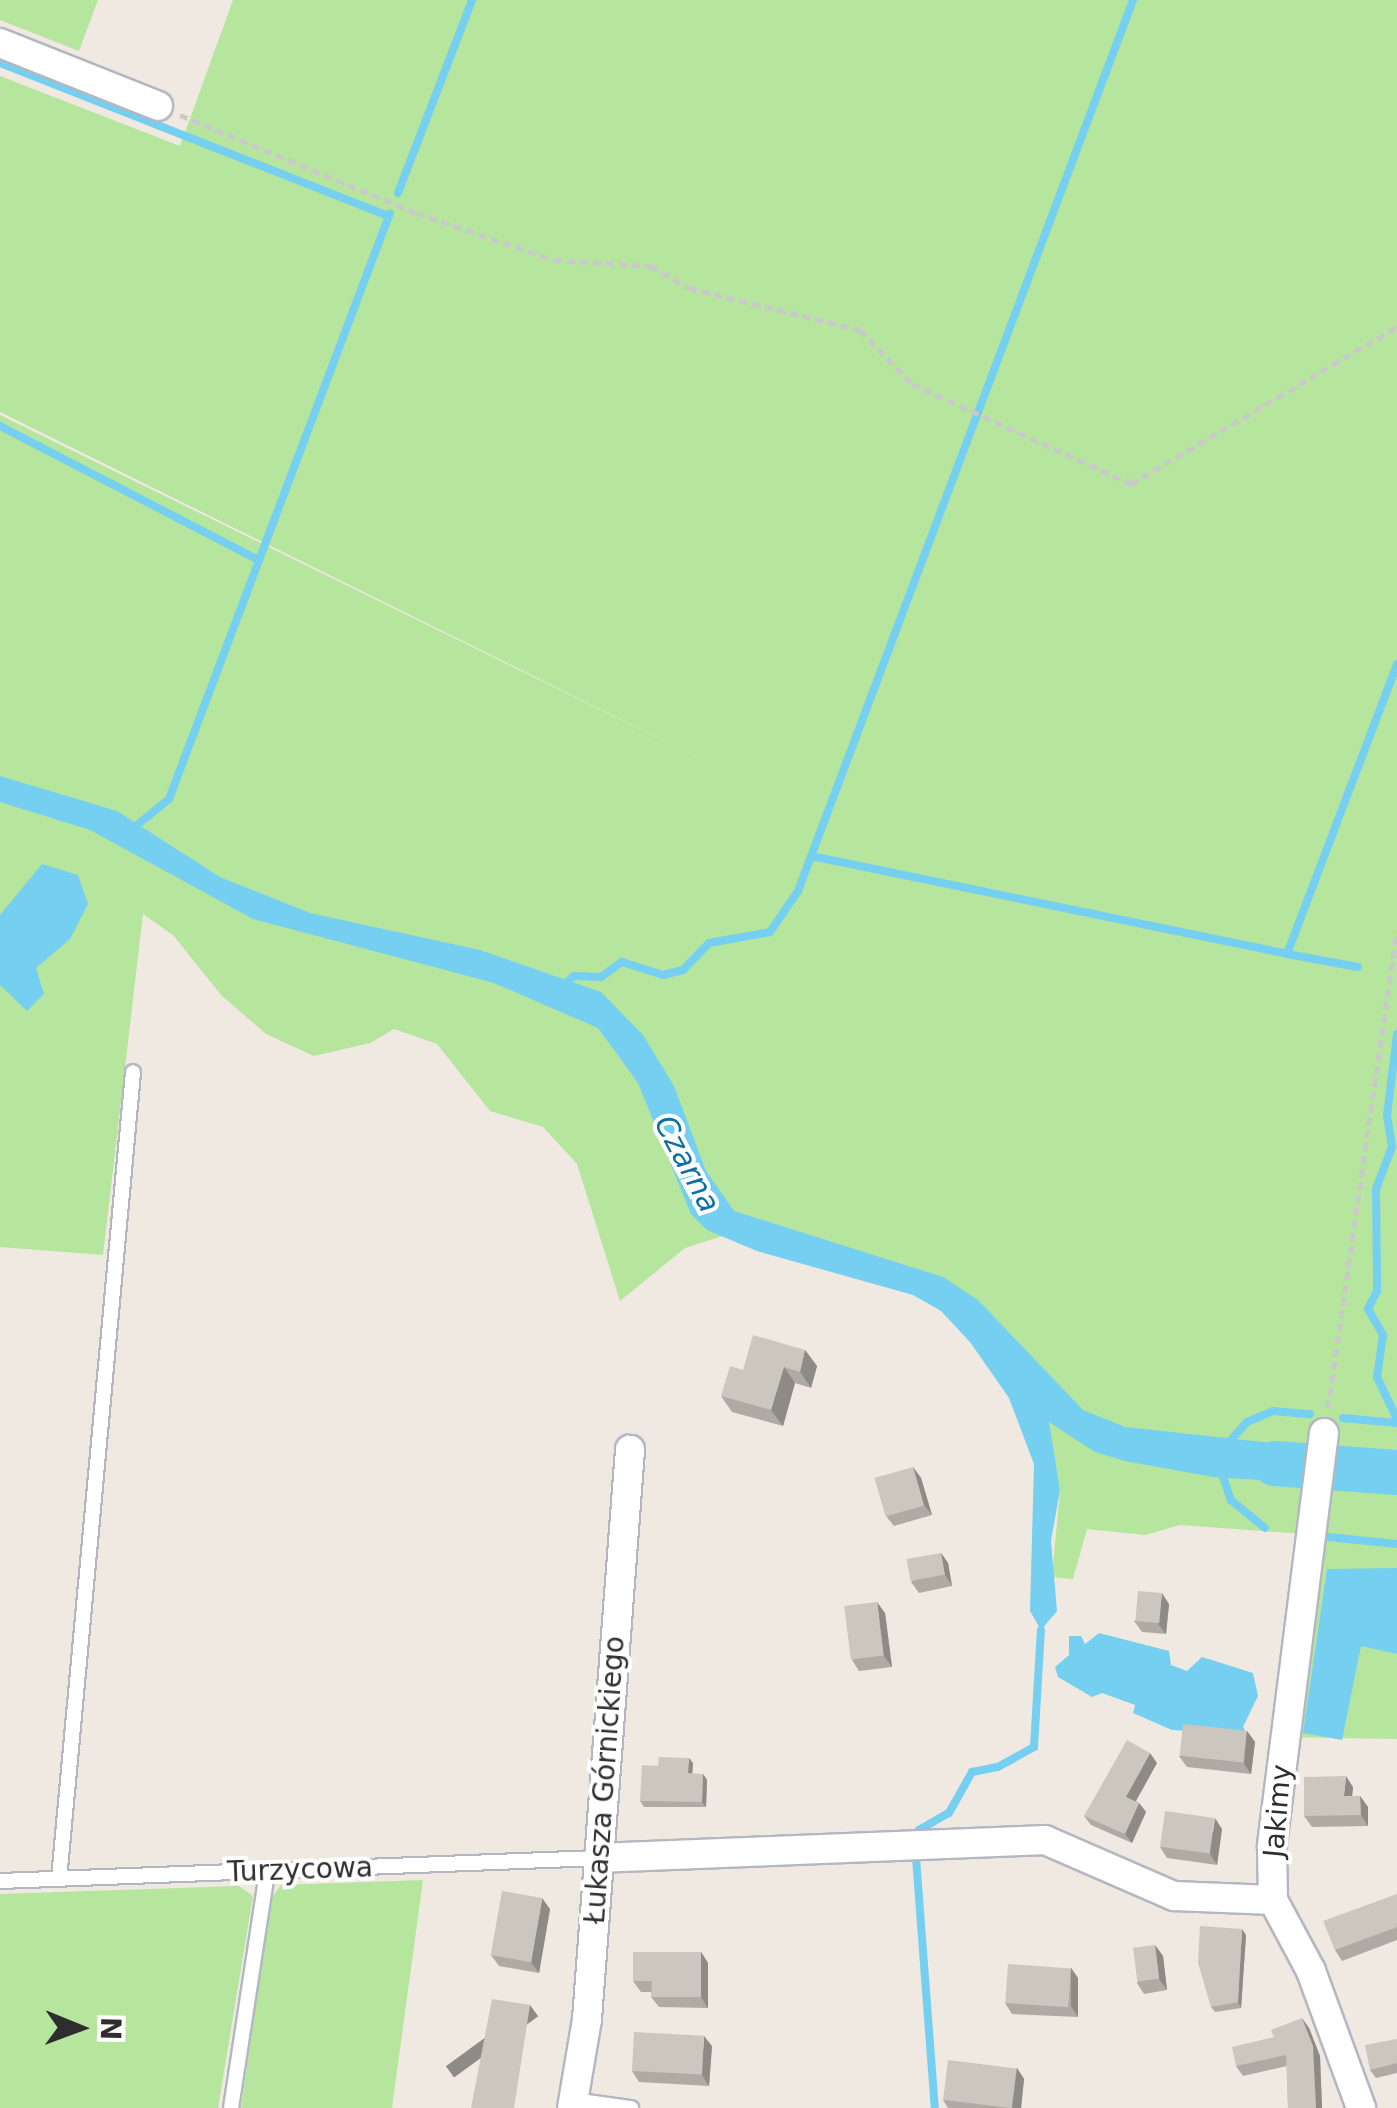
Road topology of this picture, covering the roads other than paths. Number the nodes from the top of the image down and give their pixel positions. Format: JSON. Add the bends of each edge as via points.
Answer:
{"nodes":[{"id":1,"x":0,"y":43,"type":"edge"},
{"id":2,"x":158,"y":106,"type":"road end"},
{"id":3,"x":133,"y":1072,"type":"dead end"},
{"id":4,"x":1324,"y":1434,"type":"road end"},
{"id":5,"x":630,"y":1450,"type":"dead end"},
{"id":6,"x":599,"y":1858,"type":"junction"},
{"id":7,"x":267,"y":1872,"type":"junction"},
{"id":8,"x":58,"y":1879,"type":"junction"},
{"id":9,"x":0,"y":1881,"type":"edge"},
{"id":10,"x":1273,"y":1900,"type":"junction"},
{"id":11,"x":572,"y":2104,"type":"edge"},
{"id":12,"x":231,"y":2108,"type":"edge"},
{"id":13,"x":631,"y":2108,"type":"edge"},
{"id":14,"x":1361,"y":2108,"type":"edge"}],
"edges":[{"from":1,"to":2,"type":"street"},
{"from":3,"to":8,"type":"lane"},
{"from":4,"to":10,"type":"street","name":"Jakimy","via":[[1272,1848]]},
{"from":5,"to":6,"type":"street","name":"Łukasza Górnickiego"},
{"from":6,"to":7,"type":"lane","name":"Turzycowa"},
{"from":6,"to":10,"type":"street","via":[[1045,1840],[1174,1896]]},
{"from":6,"to":11,"type":"street","name":"Łukasza Górnickiego"},
{"from":7,"to":8,"type":"lane","name":"Turzycowa"},
{"from":7,"to":12,"type":"lane"},
{"from":8,"to":9,"type":"lane","name":"Turzycowa"},
{"from":10,"to":14,"type":"street","name":"Jakimy","via":[[1311,1971]]},
{"from":11,"to":13,"type":"lane"}]}
